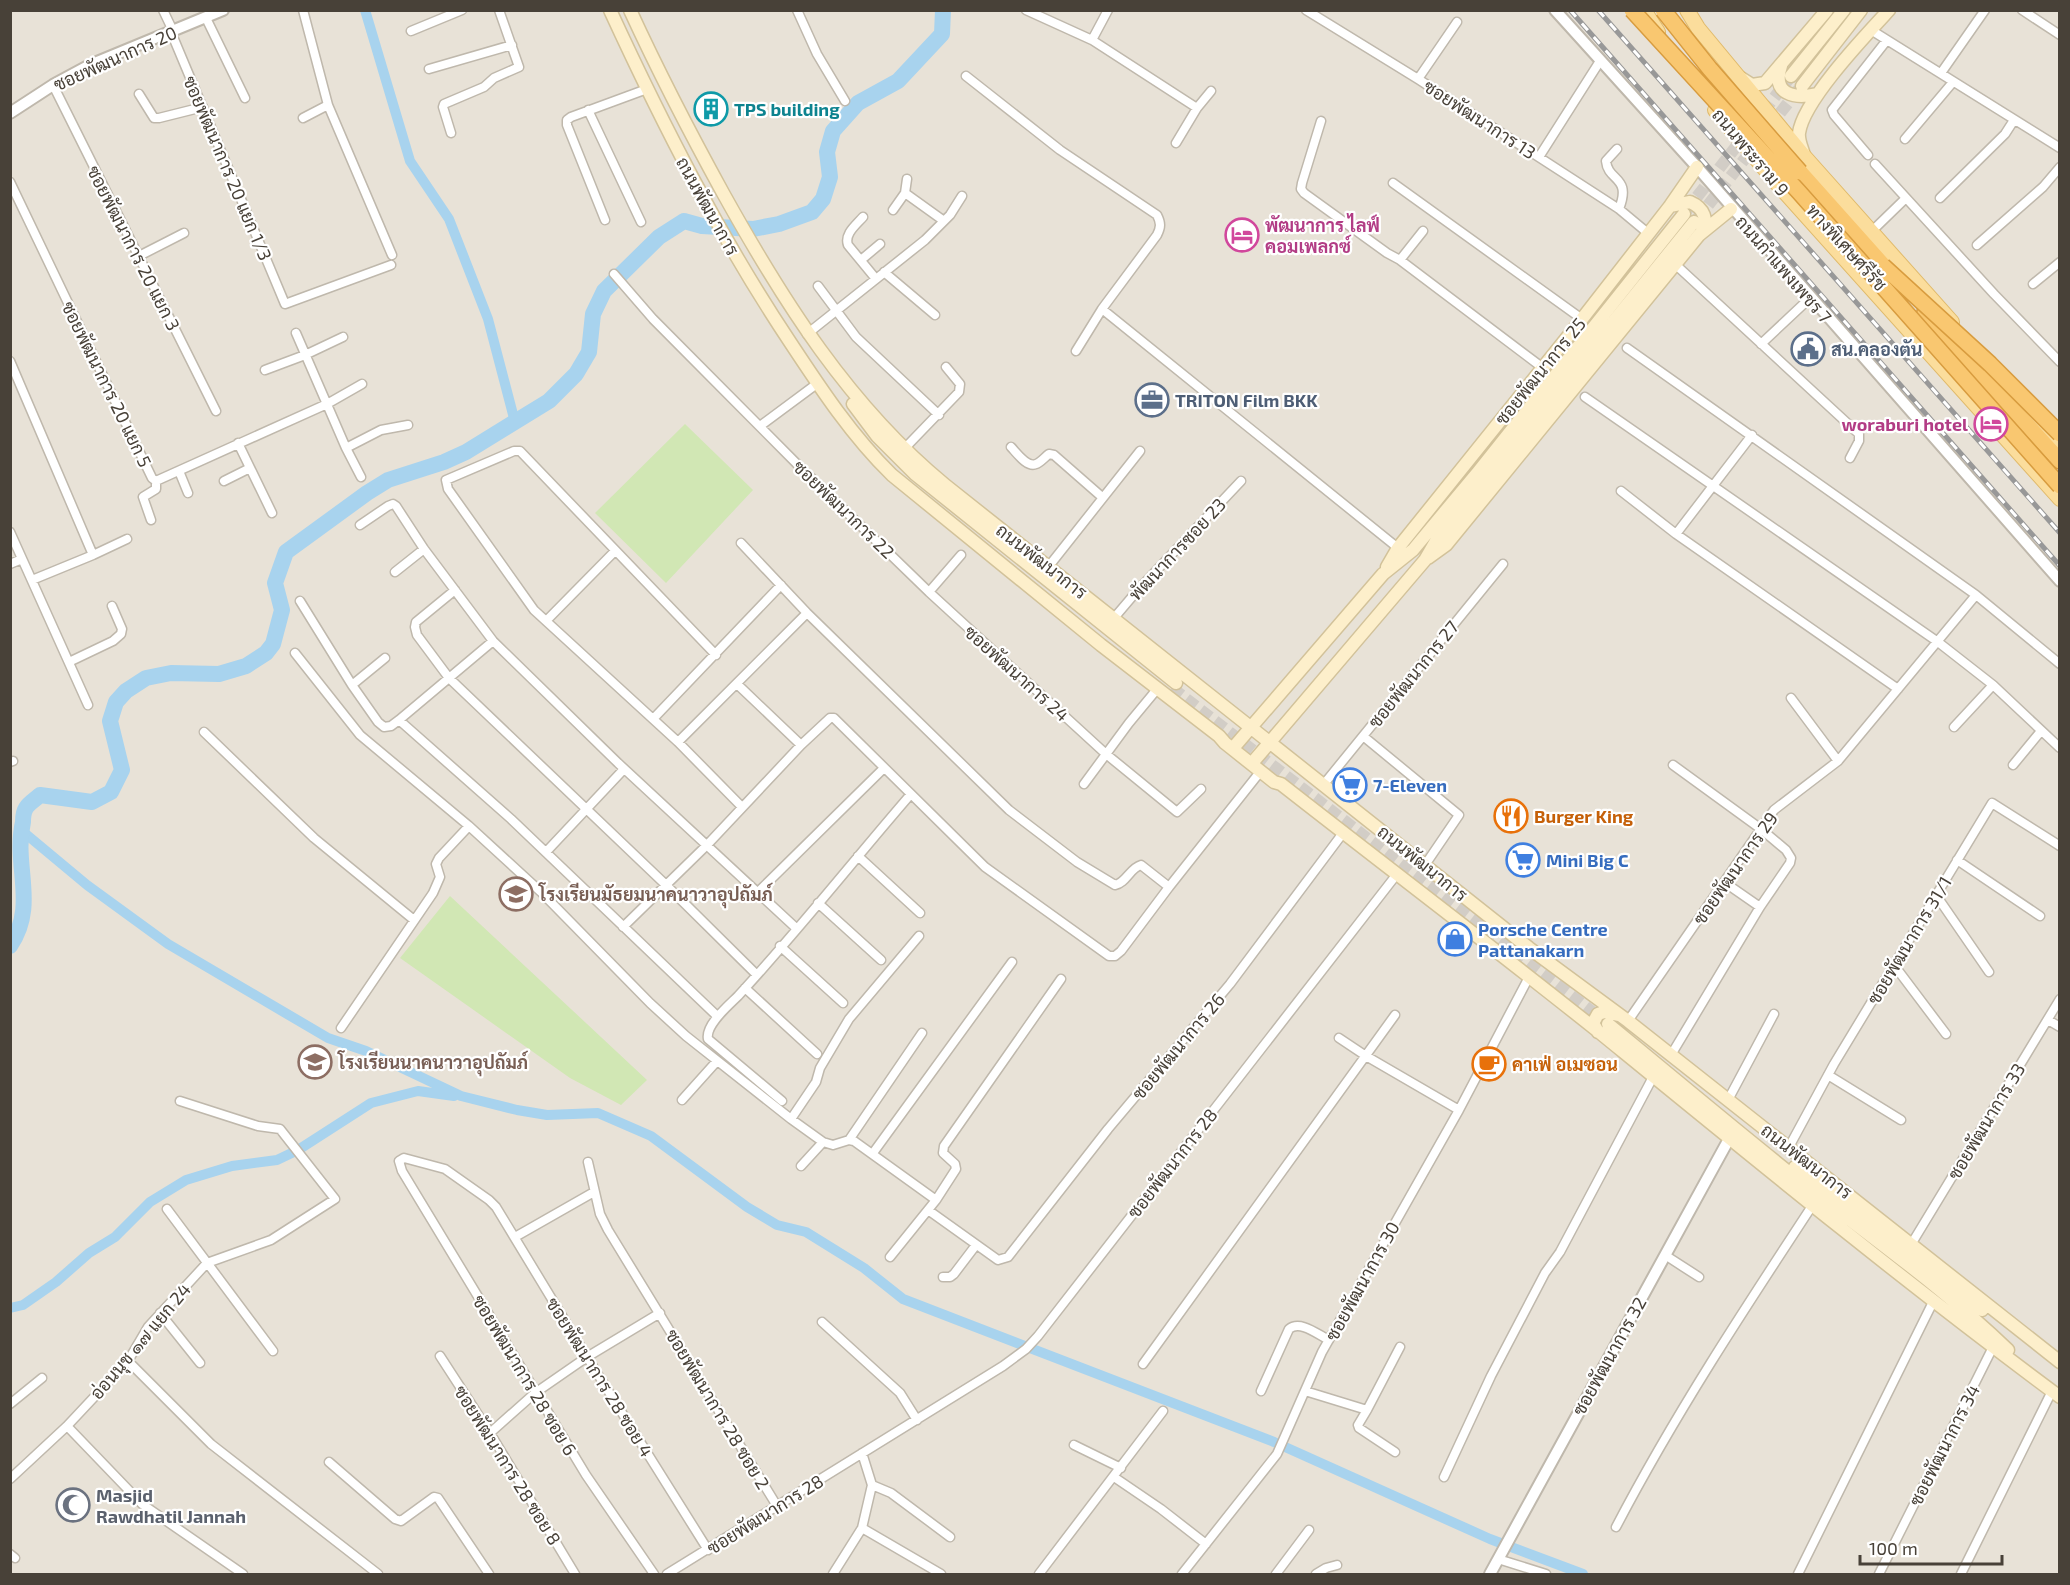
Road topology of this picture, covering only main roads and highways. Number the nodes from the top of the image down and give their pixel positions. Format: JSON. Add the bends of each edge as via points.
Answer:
{"nodes":[{"id":1,"x":610,"y":10,"type":"edge"},
{"id":2,"x":630,"y":10,"type":"edge"},
{"id":3,"x":1663,"y":10,"type":"edge"},
{"id":4,"x":1687,"y":10,"type":"edge"},
{"id":5,"x":1827,"y":10,"type":"edge"},
{"id":6,"x":1844,"y":10,"type":"edge"},
{"id":7,"x":1861,"y":10,"type":"edge"},
{"id":8,"x":1889,"y":10,"type":"edge"},
{"id":9,"x":1639,"y":11,"type":"edge"},
{"id":10,"x":1663,"y":39,"type":"joint"},
{"id":11,"x":1782,"y":64,"type":"junction"},
{"id":12,"x":1738,"y":76,"type":"junction"},
{"id":13,"x":1791,"y":76,"type":"tunnel mouth"},
{"id":14,"x":1802,"y":86,"type":"tunnel mouth"},
{"id":15,"x":1817,"y":94,"type":"junction"},
{"id":16,"x":1804,"y":156,"type":"junction"},
{"id":17,"x":1697,"y":167,"type":"road end"},
{"id":18,"x":1670,"y":206,"type":"junction"},
{"id":19,"x":1731,"y":209,"type":"road end"},
{"id":20,"x":1684,"y":214,"type":"tunnel mouth"},
{"id":21,"x":1694,"y":222,"type":"tunnel mouth"},
{"id":22,"x":1699,"y":235,"type":"junction"},
{"id":23,"x":1883,"y":266,"type":"junction"},
{"id":24,"x":815,"y":345,"type":"junction"},
{"id":25,"x":2060,"y":434,"type":"edge"},
{"id":26,"x":2060,"y":450,"type":"edge"},
{"id":27,"x":2060,"y":461,"type":"edge"},
{"id":28,"x":2060,"y":486,"type":"edge"},
{"id":29,"x":2060,"y":499,"type":"edge"},
{"id":30,"x":1425,"y":560,"type":"junction"},
{"id":31,"x":1383,"y":574,"type":"junction"},
{"id":32,"x":1308,"y":660,"type":"junction"},
{"id":33,"x":1326,"y":675,"type":"junction"},
{"id":34,"x":1171,"y":685,"type":"junction"},
{"id":35,"x":1252,"y":727,"type":"junction"},
{"id":36,"x":1220,"y":736,"type":"junction"},
{"id":37,"x":1270,"y":741,"type":"junction"},
{"id":38,"x":1234,"y":747,"type":"junction"},
{"id":39,"x":1256,"y":767,"type":"junction"},
{"id":40,"x":1617,"y":1020,"type":"junction"},
{"id":41,"x":1598,"y":1032,"type":"junction"},
{"id":42,"x":2056,"y":1359,"type":"edge"},
{"id":43,"x":2052,"y":1391,"type":"edge"}],
"edges":[{"from":1,"to":34,"type":"main road","name":"ถนนพัฒนาการ","via":[[725,238],[821,387],[869,444],[909,482]]},
{"from":2,"to":24,"type":"main road","name":"ถนนพัฒนาการ","via":[[658,72],[745,233]]},
{"from":3,"to":23,"type":"highway","name":"ทางพิเศษศรีรัช","bridge":true},
{"from":4,"to":12,"type":"main road"},
{"from":5,"to":11,"type":"main road"},
{"from":6,"to":13,"type":"main road"},
{"from":7,"to":14,"type":"main road"},
{"from":8,"to":15,"type":"main road"},
{"from":9,"to":10,"type":"highway"},
{"from":9,"to":28,"type":"highway","name":"ทางพิเศษศรีรัช","bridge":true},
{"from":10,"to":29,"type":"main road","name":"ถนนพระราม 9","via":[[1746,148]]},
{"from":11,"to":12,"type":"main road","via":[[1760,85],[1752,85]]},
{"from":11,"to":15,"type":"main road","via":[[1778,73],[1785,91],[1803,98]]},
{"from":12,"to":16,"type":"main road"},
{"from":15,"to":16,"type":"main road","via":[[1801,125],[1799,136]]},
{"from":16,"to":26,"type":"main road","via":[[1933,299]]},
{"from":17,"to":18,"type":"main road","name":"ซอยพัฒนาการ 25"},
{"from":18,"to":22,"type":"main road","via":[[1690,202],[1700,208],[1705,226]]},
{"from":18,"to":31,"type":"main road","name":"ซอยพัฒนาการ 25","via":[[1398,548]]},
{"from":19,"to":22,"type":"main road","name":"ซอยพัฒนาการ 25"},
{"from":20,"to":31,"type":"main road","name":"ซอยพัฒนาการ 25","via":[[1413,550]]},
{"from":21,"to":30,"type":"main road","name":"ซอยพัฒนาการ 25","via":[[1436,541]]},
{"from":22,"to":30,"type":"main road","name":"ซอยพัฒนาการ 25","via":[[1446,545]]},
{"from":23,"to":25,"type":"highway","bridge":true},
{"from":23,"to":27,"type":"highway","name":"ทางพิเศษศรีรัช","bridge":true},
{"from":24,"to":34,"type":"main road","name":"ถนนพัฒนาการ","via":[[904,449],[1114,618]]},
{"from":24,"to":34,"type":"main road","name":"ถนนพัฒนาการ","via":[[864,420],[915,474]]},
{"from":30,"to":33,"type":"main road","name":"ซอยพัฒนาการ 25"},
{"from":31,"to":32,"type":"main road","name":"ซอยพัฒนาการ 25"},
{"from":32,"to":33,"type":"main road","via":[[1317,674]]},
{"from":32,"to":35,"type":"main road","name":"ซอยพัฒนาการ 25"},
{"from":33,"to":37,"type":"main road","name":"ซอยพัฒนาการ 25"},
{"from":34,"to":35,"type":"main road","name":"ถนนพัฒนาการ"},
{"from":34,"to":36,"type":"main road","name":"ถนนพัฒนาการ"},
{"from":35,"to":37,"type":"main road","name":"ถนนพัฒนาการ"},
{"from":35,"to":38,"type":"main road","name":"ซอยพัฒนาการ 25"},
{"from":36,"to":38,"type":"main road"},
{"from":36,"to":39,"type":"main road","name":"ถนนพัฒนาการ","via":[[1224,744]]},
{"from":37,"to":39,"type":"main road","name":"ซอยพัฒนาการ 25"},
{"from":37,"to":40,"type":"main road","name":"ถนนพัฒนาการ"},
{"from":38,"to":39,"type":"main road"},
{"from":39,"to":41,"type":"main road","name":"ถนนพัฒนาการ"},
{"from":40,"to":41,"type":"main road","via":[[1605,1012],[1598,1014],[1593,1023]]},
{"from":40,"to":42,"type":"main road","name":"ถนนพัฒนาการ","via":[[1671,1055]]},
{"from":40,"to":42,"type":"main road","name":"ถนนพัฒนาการ","via":[[1761,1141],[2010,1332]]},
{"from":40,"to":43,"type":"main road","name":"ถนนพัฒนาการ","via":[[1756,1147],[1983,1326]]},
{"from":41,"to":43,"type":"main road","name":"ถนนพัฒนาการ","via":[[1933,1302]]}]}
